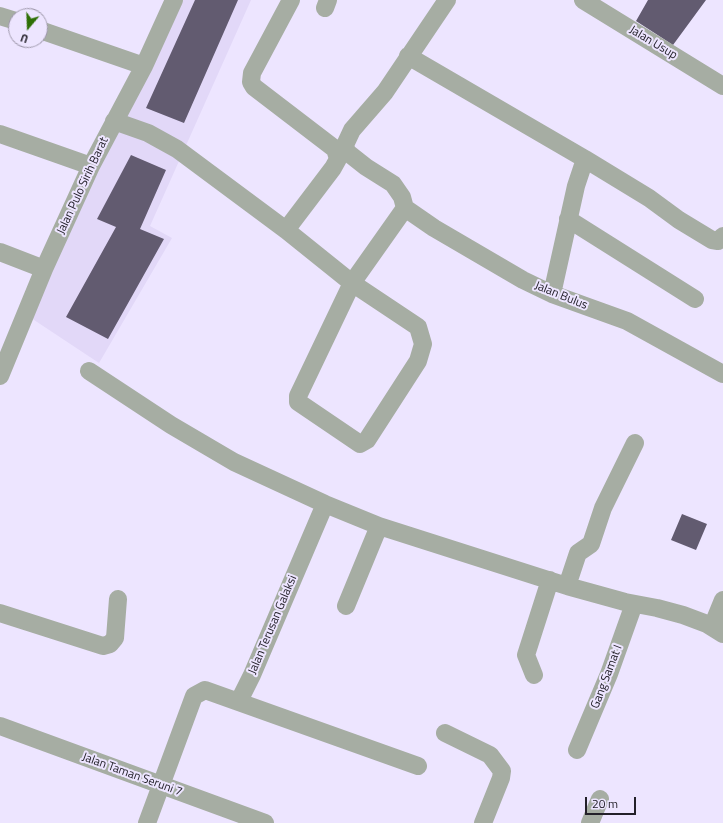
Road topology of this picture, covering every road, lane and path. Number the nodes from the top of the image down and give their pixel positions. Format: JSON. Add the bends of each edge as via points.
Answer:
{"nodes":[{"id":1,"x":174,"y":0,"type":"edge"},
{"id":2,"x":291,"y":0,"type":"edge"},
{"id":3,"x":447,"y":0,"type":"edge"},
{"id":4,"x":583,"y":0,"type":"edge"},
{"id":5,"x":48,"y":33,"type":"edge"},
{"id":6,"x":408,"y":56,"type":"junction"},
{"id":7,"x":144,"y":66,"type":"junction"},
{"id":8,"x":723,"y":86,"type":"edge"},
{"id":9,"x":114,"y":121,"type":"junction"},
{"id":10,"x":0,"y":134,"type":"edge"},
{"id":11,"x":585,"y":159,"type":"junction"},
{"id":12,"x":91,"y":166,"type":"junction"},
{"id":13,"x":405,"y":208,"type":"junction"},
{"id":14,"x":568,"y":219,"type":"junction"},
{"id":15,"x":286,"y":230,"type":"junction"},
{"id":16,"x":723,"y":236,"type":"edge"},
{"id":17,"x":0,"y":252,"type":"edge"},
{"id":18,"x":44,"y":269,"type":"junction"},
{"id":19,"x":352,"y":283,"type":"junction"},
{"id":20,"x":552,"y":294,"type":"junction"},
{"id":21,"x":695,"y":299,"type":"dead end"},
{"id":22,"x":89,"y":371,"type":"dead end"},
{"id":23,"x":723,"y":374,"type":"edge"},
{"id":24,"x":0,"y":376,"type":"edge"},
{"id":25,"x":635,"y":443,"type":"dead end"},
{"id":26,"x":325,"y":504,"type":"junction"},
{"id":27,"x":378,"y":526,"type":"junction"},
{"id":28,"x":558,"y":583,"type":"junction"},
{"id":29,"x":118,"y":599,"type":"dead end"},
{"id":30,"x":723,"y":600,"type":"edge"},
{"id":31,"x":634,"y":604,"type":"junction"},
{"id":32,"x":346,"y":606,"type":"dead end"},
{"id":33,"x":0,"y":613,"type":"edge"},
{"id":34,"x":718,"y":631,"type":"edge"},
{"id":35,"x":534,"y":675,"type":"dead end"},
{"id":36,"x":239,"y":701,"type":"junction"},
{"id":37,"x":0,"y":726,"type":"edge"},
{"id":38,"x":445,"y":733,"type":"dead end"},
{"id":39,"x":577,"y":750,"type":"dead end"},
{"id":40,"x":418,"y":766,"type":"dead end"},
{"id":41,"x":161,"y":785,"type":"junction"},
{"id":42,"x":600,"y":799,"type":"dead end"},
{"id":43,"x":147,"y":823,"type":"edge"},
{"id":44,"x":265,"y":823,"type":"edge"},
{"id":45,"x":483,"y":823,"type":"edge"},
{"id":46,"x":590,"y":823,"type":"edge"}],
"edges":[{"from":1,"to":7,"type":"street","name":"Jalan Pulo Sirih Barat"},
{"from":2,"to":15,"type":"street","via":[[252,73],[251,82],[335,149],[338,159]]},
{"from":3,"to":6,"type":"street"},
{"from":4,"to":8,"type":"street","name":"Jalan Usup"},
{"from":5,"to":7,"type":"street"},
{"from":6,"to":11,"type":"street"},
{"from":6,"to":13,"type":"street","via":[[385,92],[355,125],[345,145],[351,156],[392,184],[402,197]]},
{"from":7,"to":9,"type":"street","name":"Jalan Pulo Sirih Barat"},
{"from":9,"to":12,"type":"street","name":"Jalan Pulo Sirih Barat"},
{"from":9,"to":15,"type":"street","via":[[177,149]]},
{"from":10,"to":12,"type":"street"},
{"from":11,"to":14,"type":"street"},
{"from":11,"to":16,"type":"street","via":[[712,240],[718,241]]},
{"from":12,"to":18,"type":"street","name":"Jalan Pulo Sirih Barat"},
{"from":13,"to":19,"type":"street"},
{"from":13,"to":20,"type":"street","name":"Jalan Bulus","via":[[434,228]]},
{"from":14,"to":20,"type":"street"},
{"from":14,"to":21,"type":"street"},
{"from":15,"to":19,"type":"street"},
{"from":17,"to":18,"type":"street"},
{"from":18,"to":24,"type":"street","name":"Jalan Pulo Sirih Barat"},
{"from":19,"to":19,"type":"street","via":[[418,327],[423,344],[418,361],[370,437],[360,444],[298,402],[298,396]]},
{"from":20,"to":23,"type":"street","name":"Jalan Bulus","via":[[627,321]]},
{"from":22,"to":26,"type":"street","via":[[171,426],[234,462]]},
{"from":25,"to":28,"type":"street","via":[[603,508],[591,544],[578,553]]},
{"from":26,"to":27,"type":"street"},
{"from":26,"to":36,"type":"street","name":"Jalan Terusan Galaksi"},
{"from":27,"to":28,"type":"street"},
{"from":27,"to":32,"type":"street"},
{"from":28,"to":31,"type":"street"},
{"from":28,"to":35,"type":"street","via":[[526,655]]},
{"from":29,"to":33,"type":"street","via":[[115,638],[110,644],[102,646]]},
{"from":30,"to":34,"type":"street"},
{"from":31,"to":34,"type":"street","via":[[682,615]]},
{"from":31,"to":39,"type":"street","name":"Gang Samat I","via":[[609,674]]},
{"from":36,"to":40,"type":"street"},
{"from":36,"to":41,"type":"street","via":[[205,690],[194,696]]},
{"from":37,"to":41,"type":"street","name":"Jalan Taman Seruni 7"},
{"from":38,"to":45,"type":"street","via":[[490,754],[502,771]]},
{"from":41,"to":43,"type":"street"},
{"from":41,"to":44,"type":"street","name":"Jalan Taman Seruni 7"},
{"from":42,"to":46,"type":"street"}]}
